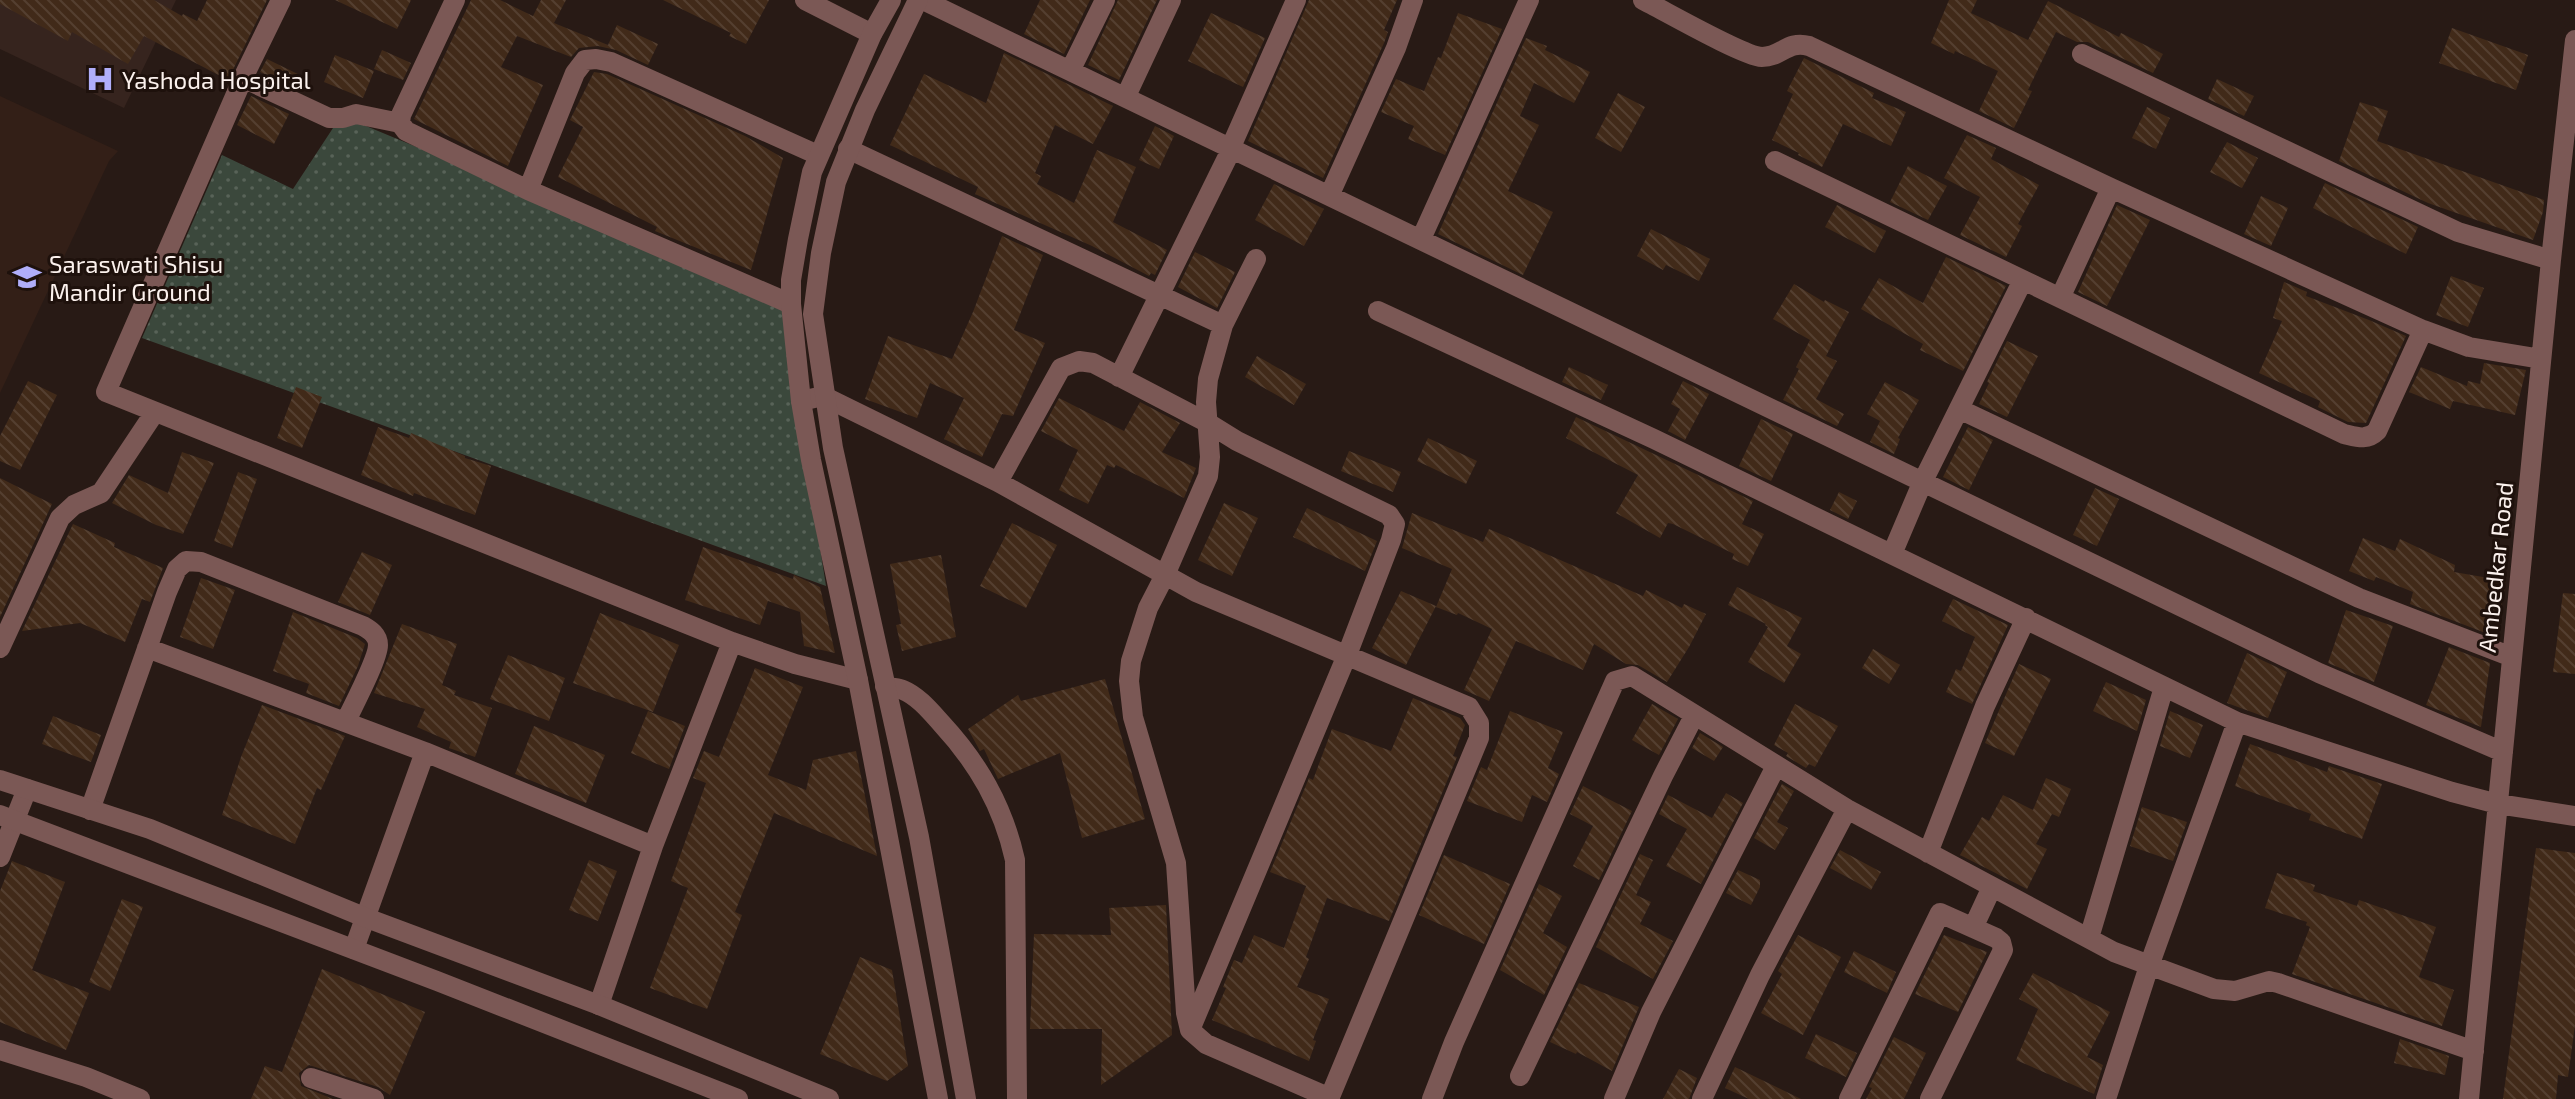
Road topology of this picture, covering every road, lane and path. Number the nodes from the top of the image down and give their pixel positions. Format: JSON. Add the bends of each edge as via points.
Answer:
{"nodes":[{"id":1,"x":281,"y":0,"type":"edge"},
{"id":2,"x":455,"y":0,"type":"edge"},
{"id":3,"x":805,"y":0,"type":"edge"},
{"id":4,"x":891,"y":0,"type":"edge"},
{"id":5,"x":920,"y":0,"type":"edge"},
{"id":6,"x":1105,"y":0,"type":"edge"},
{"id":7,"x":1171,"y":0,"type":"edge"},
{"id":8,"x":1296,"y":0,"type":"edge"},
{"id":9,"x":1413,"y":0,"type":"edge"},
{"id":10,"x":1529,"y":0,"type":"edge"},
{"id":11,"x":1643,"y":0,"type":"edge"},
{"id":12,"x":872,"y":34,"type":"junction"},
{"id":13,"x":2575,"y":40,"type":"edge"},
{"id":14,"x":2082,"y":54,"type":"dead end"},
{"id":15,"x":1071,"y":69,"type":"junction"},
{"id":16,"x":243,"y":78,"type":"junction"},
{"id":17,"x":1126,"y":96,"type":"junction"},
{"id":18,"x":400,"y":123,"type":"junction"},
{"id":19,"x":1232,"y":148,"type":"junction"},
{"id":20,"x":848,"y":149,"type":"junction"},
{"id":21,"x":818,"y":155,"type":"junction"},
{"id":22,"x":1775,"y":161,"type":"dead end"},
{"id":23,"x":2111,"y":188,"type":"junction"},
{"id":24,"x":528,"y":190,"type":"junction"},
{"id":25,"x":1330,"y":194,"type":"junction"},
{"id":26,"x":1421,"y":239,"type":"junction"},
{"id":27,"x":1256,"y":259,"type":"dead end"},
{"id":28,"x":2551,"y":260,"type":"junction"},
{"id":29,"x":2023,"y":280,"type":"junction"},
{"id":30,"x":1159,"y":295,"type":"junction"},
{"id":31,"x":2060,"y":298,"type":"junction"},
{"id":32,"x":791,"y":304,"type":"junction"},
{"id":33,"x":1378,"y":311,"type":"dead end"},
{"id":34,"x":1223,"y":325,"type":"junction"},
{"id":35,"x":2423,"y":330,"type":"junction"},
{"id":36,"x":2541,"y":359,"type":"junction"},
{"id":37,"x":1119,"y":377,"type":"junction"},
{"id":38,"x":823,"y":396,"type":"junction"},
{"id":39,"x":801,"y":401,"type":"junction"},
{"id":40,"x":1959,"y":409,"type":"junction"},
{"id":41,"x":155,"y":412,"type":"junction"},
{"id":42,"x":1208,"y":423,"type":"junction"},
{"id":43,"x":1923,"y":481,"type":"junction"},
{"id":44,"x":998,"y":482,"type":"junction"},
{"id":45,"x":1892,"y":554,"type":"junction"},
{"id":46,"x":1165,"y":575,"type":"junction"},
{"id":47,"x":2026,"y":618,"type":"junction"},
{"id":48,"x":732,"y":642,"type":"junction"},
{"id":49,"x":0,"y":648,"type":"edge"},
{"id":50,"x":147,"y":648,"type":"junction"},
{"id":51,"x":1347,"y":655,"type":"junction"},
{"id":52,"x":2512,"y":657,"type":"junction"},
{"id":53,"x":858,"y":680,"type":"junction"},
{"id":54,"x":885,"y":686,"type":"junction"},
{"id":55,"x":2164,"y":687,"type":"junction"},
{"id":56,"x":1694,"y":716,"type":"junction"},
{"id":57,"x":346,"y":721,"type":"junction"},
{"id":58,"x":2237,"y":722,"type":"junction"},
{"id":59,"x":425,"y":752,"type":"junction"},
{"id":60,"x":2503,"y":752,"type":"junction"},
{"id":61,"x":1776,"y":766,"type":"junction"},
{"id":62,"x":0,"y":780,"type":"edge"},
{"id":63,"x":27,"y":789,"type":"junction"},
{"id":64,"x":2498,"y":804,"type":"junction"},
{"id":65,"x":1847,"y":809,"type":"junction"},
{"id":66,"x":90,"y":810,"type":"junction"},
{"id":67,"x":2575,"y":816,"type":"edge"},
{"id":68,"x":8,"y":817,"type":"edge"},
{"id":69,"x":653,"y":846,"type":"junction"},
{"id":70,"x":1928,"y":853,"type":"junction"},
{"id":71,"x":0,"y":857,"type":"edge"},
{"id":72,"x":1992,"y":887,"type":"junction"},
{"id":73,"x":364,"y":917,"type":"junction"},
{"id":74,"x":1973,"y":928,"type":"junction"},
{"id":75,"x":2089,"y":938,"type":"junction"},
{"id":76,"x":354,"y":949,"type":"junction"},
{"id":77,"x":2149,"y":966,"type":"junction"},
{"id":78,"x":599,"y":1005,"type":"junction"},
{"id":79,"x":1190,"y":1030,"type":"junction"},
{"id":80,"x":0,"y":1050,"type":"edge"},
{"id":81,"x":2474,"y":1051,"type":"junction"},
{"id":82,"x":1520,"y":1076,"type":"dead end"},
{"id":83,"x":86,"y":1077,"type":"junction"},
{"id":84,"x":311,"y":1078,"type":"dead end"},
{"id":85,"x":1329,"y":1098,"type":"edge"},
{"id":86,"x":91,"y":1099,"type":"edge"},
{"id":87,"x":140,"y":1099,"type":"edge"},
{"id":88,"x":374,"y":1099,"type":"edge"},
{"id":89,"x":738,"y":1099,"type":"edge"},
{"id":90,"x":829,"y":1099,"type":"edge"},
{"id":91,"x":938,"y":1099,"type":"edge"},
{"id":92,"x":966,"y":1099,"type":"edge"},
{"id":93,"x":1017,"y":1099,"type":"edge"},
{"id":94,"x":1432,"y":1099,"type":"edge"},
{"id":95,"x":1614,"y":1099,"type":"edge"},
{"id":96,"x":1702,"y":1099,"type":"edge"},
{"id":97,"x":1849,"y":1099,"type":"edge"},
{"id":98,"x":1930,"y":1099,"type":"edge"},
{"id":99,"x":2106,"y":1099,"type":"edge"},
{"id":100,"x":2469,"y":1099,"type":"edge"}],
"edges":[{"from":1,"to":16,"type":"street"},
{"from":2,"to":18,"type":"street"},
{"from":3,"to":12,"type":"street"},
{"from":4,"to":12,"type":"street"},
{"from":5,"to":15,"type":"street"},
{"from":5,"to":20,"type":"street"},
{"from":6,"to":15,"type":"street"},
{"from":7,"to":17,"type":"street"},
{"from":8,"to":19,"type":"street"},
{"from":9,"to":25,"type":"street"},
{"from":10,"to":26,"type":"street"},
{"from":11,"to":23,"type":"street","via":[[1751,55],[1772,56],[1791,45],[1809,46]]},
{"from":12,"to":21,"type":"street"},
{"from":13,"to":28,"type":"street","name":"Ambedkar Road"},
{"from":14,"to":28,"type":"street","via":[[2458,232]]},
{"from":15,"to":17,"type":"street"},
{"from":16,"to":18,"type":"street","via":[[329,118],[356,114]]},
{"from":16,"to":41,"type":"street","via":[[106,392]]},
{"from":17,"to":19,"type":"street"},
{"from":18,"to":24,"type":"street","via":[[414,137]]},
{"from":19,"to":25,"type":"street"},
{"from":19,"to":30,"type":"street"},
{"from":20,"to":30,"type":"street"},
{"from":20,"to":38,"type":"street","via":[[828,215],[813,314]]},
{"from":21,"to":24,"type":"street","via":[[611,62],[585,60]]},
{"from":21,"to":32,"type":"street","via":[[798,239]]},
{"from":22,"to":29,"type":"street"},
{"from":23,"to":31,"type":"street"},
{"from":23,"to":35,"type":"street"},
{"from":24,"to":32,"type":"street"},
{"from":25,"to":26,"type":"street"},
{"from":26,"to":43,"type":"street"},
{"from":27,"to":34,"type":"street"},
{"from":28,"to":36,"type":"street","name":"Ambedkar Road"},
{"from":29,"to":31,"type":"street"},
{"from":29,"to":40,"type":"street"},
{"from":30,"to":34,"type":"street"},
{"from":30,"to":37,"type":"street"},
{"from":31,"to":35,"type":"street","via":[[2361,438],[2377,431]]},
{"from":32,"to":39,"type":"street"},
{"from":33,"to":45,"type":"street"},
{"from":34,"to":42,"type":"street","via":[[1208,379]]},
{"from":35,"to":36,"type":"street","via":[[2469,347]]},
{"from":36,"to":52,"type":"street","name":"Ambedkar Road"},
{"from":37,"to":42,"type":"street"},
{"from":37,"to":44,"type":"street","via":[[1093,363],[1079,361],[1061,368]]},
{"from":38,"to":39,"type":"street"},
{"from":38,"to":44,"type":"street"},
{"from":38,"to":54,"type":"street"},
{"from":39,"to":53,"type":"street"},
{"from":40,"to":43,"type":"street"},
{"from":40,"to":52,"type":"street","via":[[2359,598]]},
{"from":41,"to":48,"type":"street"},
{"from":41,"to":49,"type":"street","via":[[101,493],[60,518]]},
{"from":42,"to":46,"type":"street","via":[[1208,476]]},
{"from":42,"to":51,"type":"street","via":[[1389,515],[1395,524]]},
{"from":43,"to":45,"type":"street"},
{"from":43,"to":60,"type":"street","via":[[2319,673]]},
{"from":44,"to":46,"type":"street"},
{"from":45,"to":47,"type":"street"},
{"from":46,"to":51,"type":"street"},
{"from":46,"to":79,"type":"street","via":[[1131,661],[1129,700],[1176,863]]},
{"from":47,"to":55,"type":"street"},
{"from":47,"to":70,"type":"street"},
{"from":48,"to":53,"type":"street"},
{"from":48,"to":69,"type":"street"},
{"from":50,"to":57,"type":"street"},
{"from":50,"to":57,"type":"street","via":[[177,569],[186,561],[201,562],[374,633],[378,644]]},
{"from":50,"to":66,"type":"street"},
{"from":51,"to":79,"type":"street"},
{"from":51,"to":85,"type":"street","via":[[1469,707],[1479,723],[1479,738]]},
{"from":52,"to":60,"type":"street","name":"Ambedkar Road"},
{"from":53,"to":91,"type":"street"},
{"from":54,"to":92,"type":"street","via":[[919,837]]},
{"from":54,"to":93,"type":"street","via":[[904,691],[928,708],[966,750],[1009,831],[1015,860]]},
{"from":55,"to":58,"type":"street"},
{"from":55,"to":75,"type":"street"},
{"from":56,"to":61,"type":"street"},
{"from":56,"to":82,"type":"street"},
{"from":56,"to":94,"type":"street","via":[[1632,676],[1615,681]]},
{"from":57,"to":59,"type":"street"},
{"from":58,"to":64,"type":"street"},
{"from":58,"to":77,"type":"street"},
{"from":59,"to":69,"type":"street"},
{"from":59,"to":73,"type":"street"},
{"from":60,"to":64,"type":"street","name":"Ambedkar Road"},
{"from":61,"to":65,"type":"street"},
{"from":61,"to":95,"type":"street","via":[[1651,1012]]},
{"from":62,"to":63,"type":"street"},
{"from":63,"to":66,"type":"street"},
{"from":63,"to":68,"type":"street"},
{"from":64,"to":67,"type":"street"},
{"from":64,"to":81,"type":"street","name":"Ambedkar Road"},
{"from":65,"to":70,"type":"street"},
{"from":65,"to":96,"type":"street"},
{"from":66,"to":73,"type":"street","via":[[150,829]]},
{"from":68,"to":71,"type":"street"},
{"from":68,"to":76,"type":"street"},
{"from":69,"to":78,"type":"street"},
{"from":70,"to":72,"type":"street"},
{"from":72,"to":74,"type":"street"},
{"from":72,"to":75,"type":"street"},
{"from":73,"to":76,"type":"street"},
{"from":73,"to":78,"type":"street"},
{"from":74,"to":97,"type":"street","via":[[1940,913]]},
{"from":74,"to":98,"type":"street","via":[[1996,938],[2003,950]]},
{"from":75,"to":77,"type":"street"},
{"from":76,"to":89,"type":"street"},
{"from":77,"to":81,"type":"street","via":[[2223,991],[2278,983]]},
{"from":77,"to":99,"type":"street"},
{"from":78,"to":90,"type":"street"},
{"from":79,"to":85,"type":"street","via":[[1206,1044]]},
{"from":80,"to":83,"type":"street"},
{"from":81,"to":100,"type":"street","name":"Ambedkar Road"},
{"from":83,"to":86,"type":"street"},
{"from":83,"to":87,"type":"street"},
{"from":84,"to":88,"type":"street"}]}
